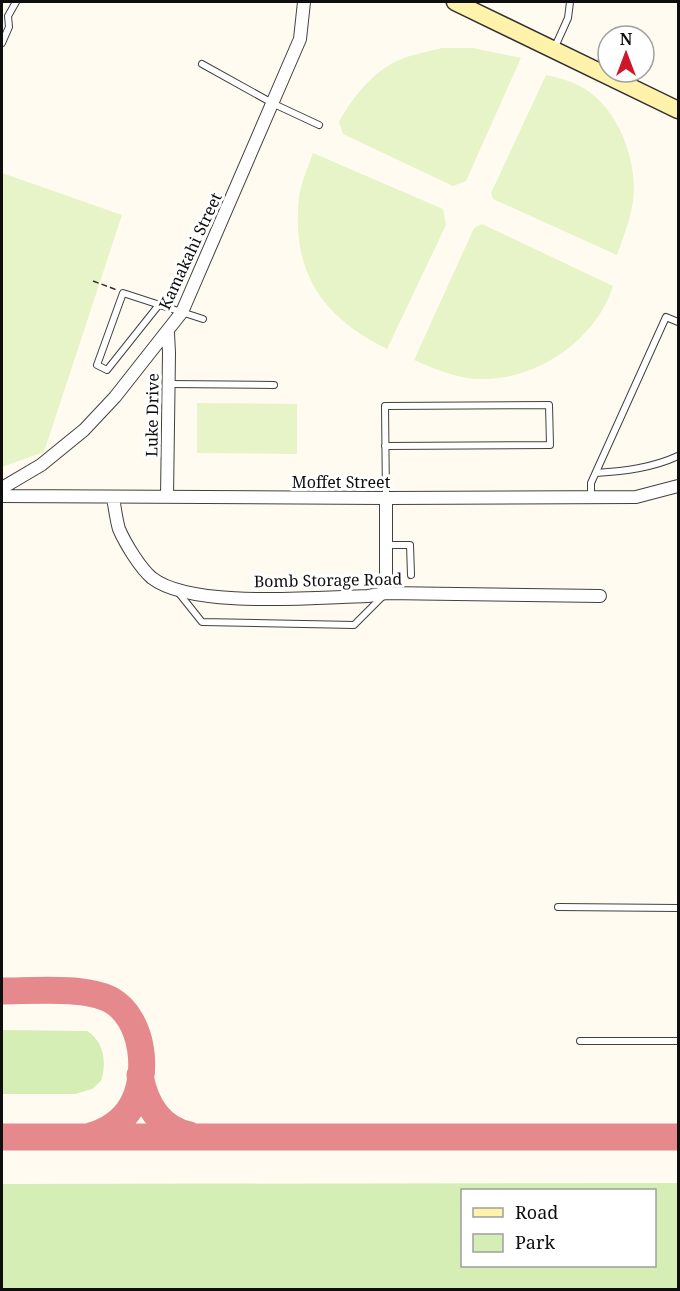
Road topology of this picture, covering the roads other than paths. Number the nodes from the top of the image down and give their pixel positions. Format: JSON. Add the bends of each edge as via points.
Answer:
{"nodes":[{"id":1,"x":16,"y":2,"type":"edge"},
{"id":2,"x":304,"y":2,"type":"edge"},
{"id":3,"x":455,"y":2,"type":"edge"},
{"id":4,"x":570,"y":2,"type":"edge"},
{"id":5,"x":2,"y":43,"type":"edge"},
{"id":6,"x":554,"y":49,"type":"junction"},
{"id":7,"x":202,"y":64,"type":"dead end"},
{"id":8,"x":274,"y":104,"type":"junction"},
{"id":9,"x":678,"y":110,"type":"edge"},
{"id":10,"x":319,"y":125,"type":"dead end"},
{"id":11,"x":158,"y":306,"type":"junction"},
{"id":12,"x":182,"y":312,"type":"junction"},
{"id":13,"x":203,"y":319,"type":"dead end"},
{"id":14,"x":678,"y":322,"type":"edge"},
{"id":15,"x":168,"y":333,"type":"junction"},
{"id":16,"x":169,"y":384,"type":"junction"},
{"id":17,"x":274,"y":385,"type":"dead end"},
{"id":18,"x":385,"y":446,"type":"junction"},
{"id":19,"x":678,"y":456,"type":"edge"},
{"id":20,"x":596,"y":473,"type":"junction"},
{"id":21,"x":678,"y":486,"type":"edge"},
{"id":22,"x":2,"y":489,"type":"edge"},
{"id":23,"x":2,"y":496,"type":"edge"},
{"id":24,"x":167,"y":497,"type":"junction"},
{"id":25,"x":591,"y":497,"type":"junction"},
{"id":26,"x":113,"y":498,"type":"junction"},
{"id":27,"x":386,"y":498,"type":"junction"},
{"id":28,"x":386,"y":545,"type":"junction"},
{"id":29,"x":411,"y":575,"type":"dead end"},
{"id":30,"x":178,"y":591,"type":"junction"},
{"id":31,"x":386,"y":593,"type":"junction"},
{"id":32,"x":600,"y":596,"type":"dead end"},
{"id":33,"x":558,"y":908,"type":"dead end"},
{"id":34,"x":678,"y":908,"type":"edge"},
{"id":35,"x":580,"y":1041,"type":"dead end"},
{"id":36,"x":678,"y":1041,"type":"edge"}],
"edges":[{"from":1,"to":5,"type":"lane"},
{"from":2,"to":8,"type":"street","name":"Kamakahi Street","via":[[300,39]]},
{"from":3,"to":6,"type":"street"},
{"from":4,"to":6,"type":"lane","via":[[568,18]]},
{"from":6,"to":9,"type":"street"},
{"from":7,"to":8,"type":"lane"},
{"from":8,"to":10,"type":"lane"},
{"from":8,"to":12,"type":"street","name":"Kamakahi Street"},
{"from":11,"to":11,"type":"lane","via":[[123,293],[97,364],[107,370]]},
{"from":11,"to":12,"type":"lane"},
{"from":12,"to":13,"type":"lane"},
{"from":12,"to":15,"type":"street","name":"Kamakahi Street"},
{"from":14,"to":20,"type":"lane","via":[[666,317]]},
{"from":15,"to":16,"type":"street","name":"Luke Drive"},
{"from":15,"to":22,"type":"street","name":"Kamakahi Street","via":[[84,429],[41,465]]},
{"from":16,"to":17,"type":"lane"},
{"from":16,"to":24,"type":"street","name":"Luke Drive"},
{"from":18,"to":18,"type":"lane","via":[[550,445],[549,405],[385,406]]},
{"from":18,"to":27,"type":"lane"},
{"from":19,"to":20,"type":"lane","via":[[629,471]]},
{"from":20,"to":25,"type":"lane"},
{"from":21,"to":25,"type":"street","name":"Moffet Street","via":[[636,497]]},
{"from":23,"to":26,"type":"street","name":"Moffet Street"},
{"from":24,"to":26,"type":"street","name":"Moffet Street"},
{"from":24,"to":27,"type":"street","name":"Moffet Street"},
{"from":25,"to":27,"type":"street","name":"Moffet Street"},
{"from":26,"to":30,"type":"street","name":"Bomb Storage Road","via":[[119,528],[133,554],[152,578]]},
{"from":27,"to":28,"type":"street"},
{"from":28,"to":29,"type":"lane","via":[[410,545]]},
{"from":28,"to":31,"type":"street"},
{"from":30,"to":31,"type":"street","name":"Bomb Storage Road","via":[[226,598]]},
{"from":30,"to":31,"type":"lane","via":[[202,622],[354,625]]},
{"from":31,"to":32,"type":"street","name":"Bomb Storage Road"},
{"from":33,"to":34,"type":"lane"},
{"from":35,"to":36,"type":"lane"}]}
